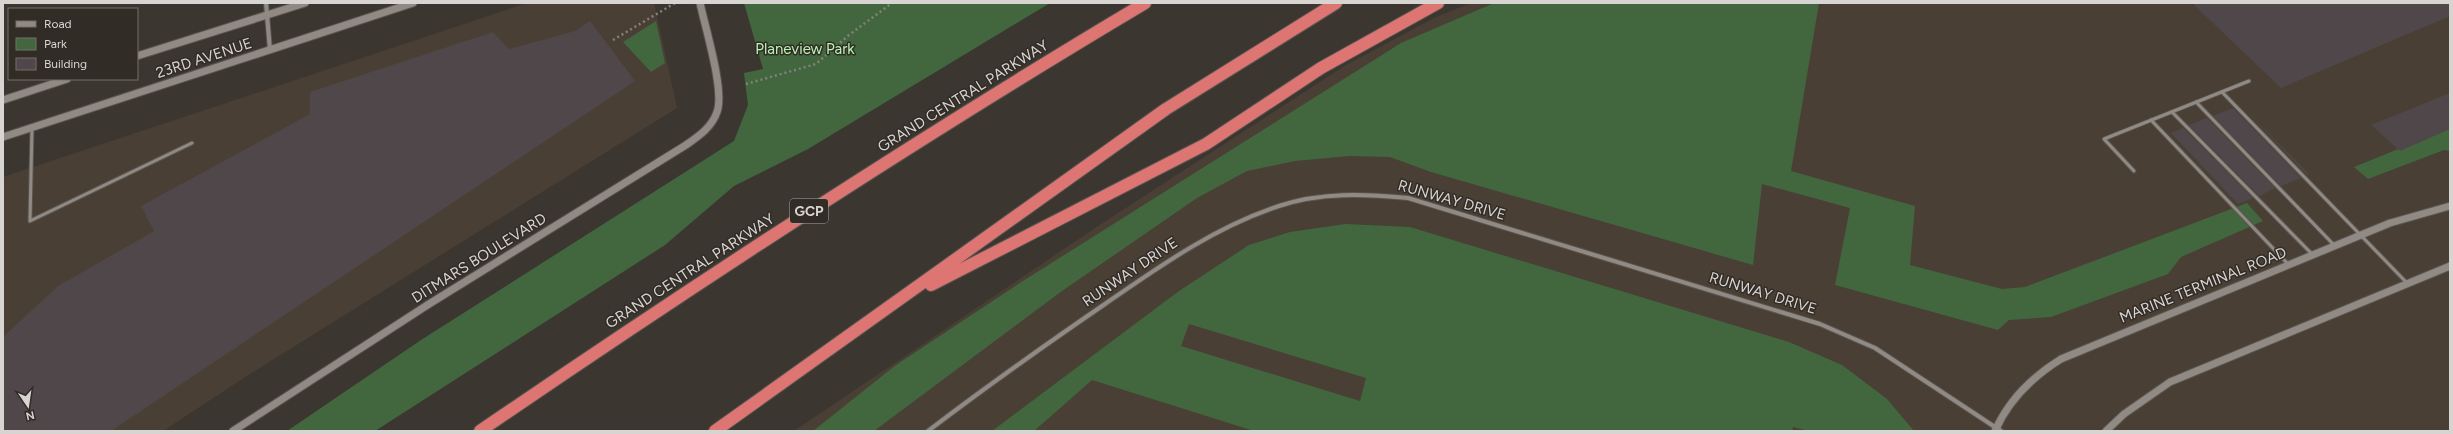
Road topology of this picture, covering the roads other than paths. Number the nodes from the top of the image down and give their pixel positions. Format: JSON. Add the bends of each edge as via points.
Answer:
{"nodes":[{"id":1,"x":266,"y":3,"type":"edge"},
{"id":2,"x":305,"y":3,"type":"edge"},
{"id":3,"x":413,"y":3,"type":"edge"},
{"id":4,"x":700,"y":3,"type":"edge"},
{"id":5,"x":1145,"y":3,"type":"edge"},
{"id":6,"x":1336,"y":3,"type":"edge"},
{"id":7,"x":1438,"y":3,"type":"edge"},
{"id":8,"x":267,"y":15,"type":"junction"},
{"id":9,"x":270,"y":50,"type":"junction"},
{"id":10,"x":138,"y":56,"type":"edge"},
{"id":11,"x":64,"y":80,"type":"edge"},
{"id":12,"x":2249,"y":81,"type":"dead end"},
{"id":13,"x":2222,"y":92,"type":"junction"},
{"id":14,"x":3,"y":100,"type":"edge"},
{"id":15,"x":2196,"y":102,"type":"junction"},
{"id":16,"x":2172,"y":112,"type":"junction"},
{"id":17,"x":2151,"y":120,"type":"junction"},
{"id":18,"x":32,"y":128,"type":"junction"},
{"id":19,"x":3,"y":137,"type":"edge"},
{"id":20,"x":192,"y":143,"type":"dead end"},
{"id":21,"x":2134,"y":171,"type":"dead end"},
{"id":22,"x":2450,"y":206,"type":"edge"},
{"id":23,"x":2360,"y":235,"type":"junction"},
{"id":24,"x":2335,"y":246,"type":"junction"},
{"id":25,"x":2313,"y":255,"type":"junction"},
{"id":26,"x":2288,"y":264,"type":"junction"},
{"id":27,"x":2450,"y":266,"type":"edge"},
{"id":28,"x":2407,"y":283,"type":"junction"},
{"id":29,"x":894,"y":304,"type":"junction"},
{"id":30,"x":1997,"y":430,"type":"edge"},
{"id":31,"x":233,"y":431,"type":"edge"},
{"id":32,"x":480,"y":431,"type":"edge"},
{"id":33,"x":715,"y":431,"type":"edge"},
{"id":34,"x":928,"y":431,"type":"edge"},
{"id":35,"x":2106,"y":431,"type":"edge"}],
"edges":[{"from":1,"to":8,"type":"street"},
{"from":2,"to":8,"type":"street","name":"23RD AVENUE"},
{"from":3,"to":9,"type":"street","name":"23RD AVENUE"},
{"from":4,"to":31,"type":"street","name":"DITMARS BOULEVARD","via":[[720,94],[716,117],[698,137],[429,304]]},
{"from":5,"to":32,"type":"highway","name":"GRAND CENTRAL PARKWAY","number":"GCP","via":[[1027,74],[804,215]]},
{"from":6,"to":29,"type":"highway","via":[[1166,109]]},
{"from":7,"to":29,"type":"highway","via":[[1322,68],[1206,144]]},
{"from":8,"to":9,"type":"street"},
{"from":8,"to":10,"type":"street","name":"23RD AVENUE"},
{"from":9,"to":18,"type":"street","name":"23RD AVENUE"},
{"from":11,"to":14,"type":"street"},
{"from":12,"to":13,"type":"lane"},
{"from":13,"to":15,"type":"lane"},
{"from":13,"to":23,"type":"lane"},
{"from":15,"to":16,"type":"lane"},
{"from":15,"to":24,"type":"lane"},
{"from":16,"to":17,"type":"lane"},
{"from":16,"to":25,"type":"lane"},
{"from":17,"to":21,"type":"lane","via":[[2104,139]]},
{"from":17,"to":26,"type":"lane"},
{"from":18,"to":19,"type":"street","name":"23RD AVENUE"},
{"from":18,"to":20,"type":"lane","via":[[30,220]]},
{"from":22,"to":23,"type":"street","name":"MARINE TERMINAL ROAD","via":[[2390,223]]},
{"from":23,"to":24,"type":"street","name":"MARINE TERMINAL ROAD"},
{"from":23,"to":28,"type":"lane"},
{"from":24,"to":25,"type":"street","name":"MARINE TERMINAL ROAD"},
{"from":25,"to":26,"type":"street","name":"MARINE TERMINAL ROAD"},
{"from":26,"to":30,"type":"street","name":"MARINE TERMINAL ROAD","via":[[2062,359],[2044,369],[2015,397]]},
{"from":27,"to":28,"type":"street"},
{"from":28,"to":35,"type":"street","via":[[2170,382],[2124,414]]},
{"from":29,"to":33,"type":"highway"},
{"from":30,"to":34,"type":"street","name":"RUNWAY DRIVE","via":[[1875,348],[1820,324],[1408,198],[1365,194],[1320,197],[1295,202],[1270,208],[1224,226],[1180,252],[1020,362]]}]}
